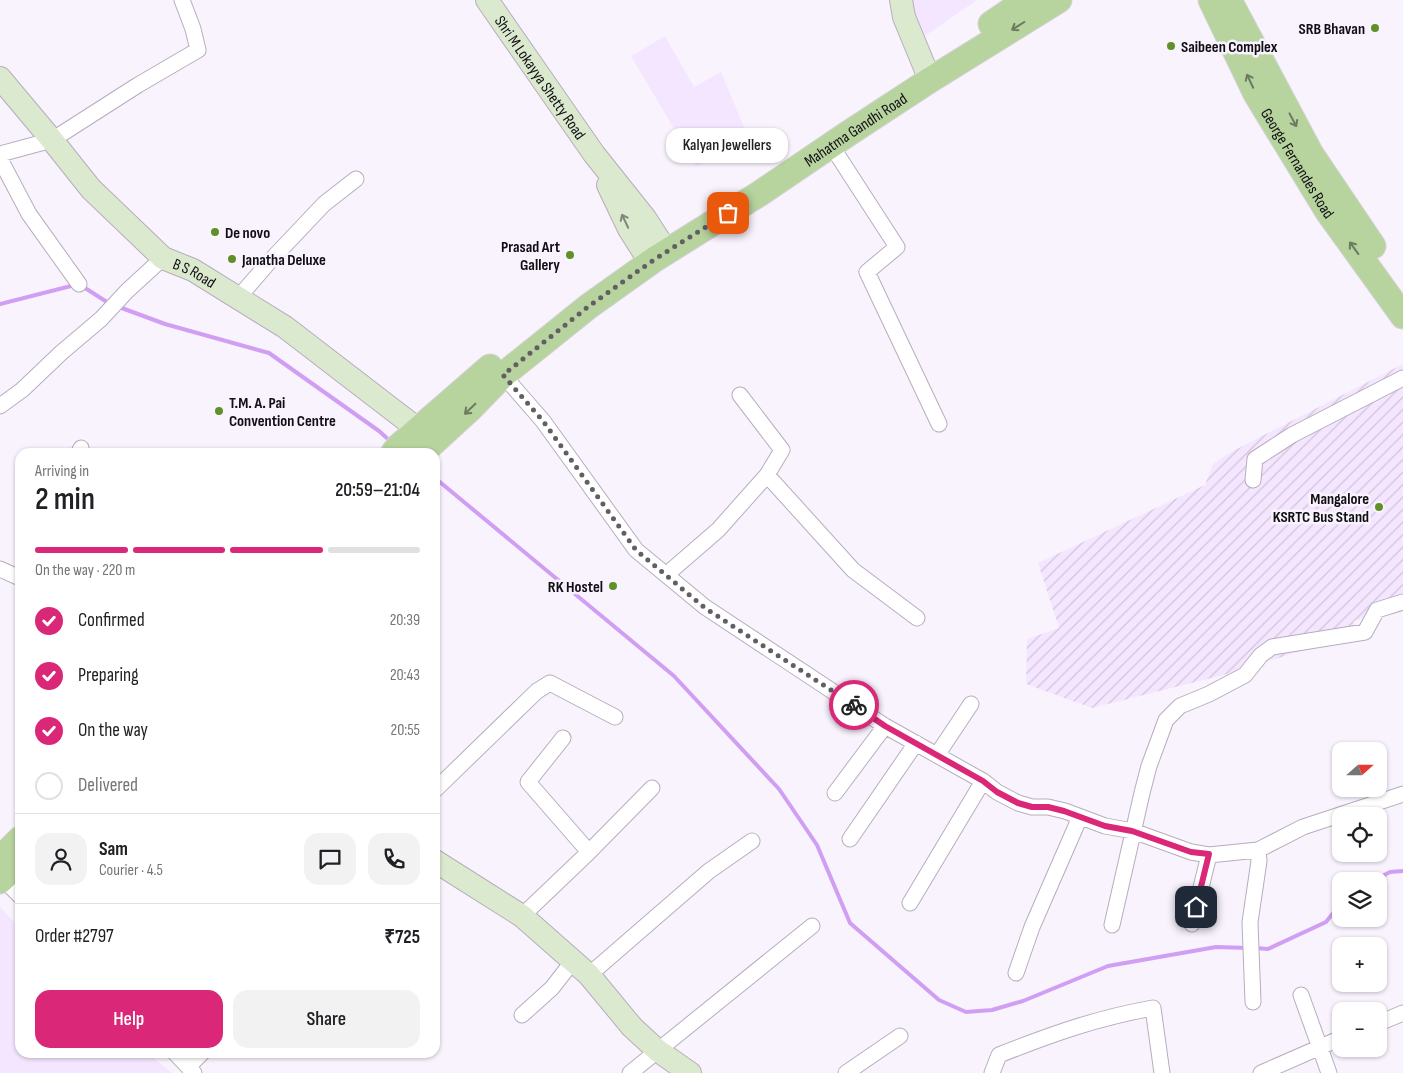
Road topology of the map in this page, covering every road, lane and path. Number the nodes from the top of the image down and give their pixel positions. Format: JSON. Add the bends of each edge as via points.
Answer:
{"nodes":[{"id":1,"x":182,"y":0,"type":"edge"},
{"id":2,"x":487,"y":0,"type":"edge"},
{"id":3,"x":901,"y":0,"type":"edge"},
{"id":4,"x":1026,"y":0,"type":"edge"},
{"id":5,"x":1059,"y":0,"type":"edge"},
{"id":6,"x":1211,"y":0,"type":"edge"},
{"id":7,"x":1229,"y":0,"type":"edge"},
{"id":8,"x":927,"y":72,"type":"junction"},
{"id":9,"x":0,"y":78,"type":"edge"},
{"id":10,"x":52,"y":140,"type":"junction"},
{"id":11,"x":831,"y":145,"type":"junction"},
{"id":12,"x":0,"y":154,"type":"edge"},
{"id":13,"x":0,"y":159,"type":"edge"},
{"id":14,"x":356,"y":179,"type":"dead end"},
{"id":15,"x":655,"y":252,"type":"junction"},
{"id":16,"x":163,"y":258,"type":"junction"},
{"id":17,"x":79,"y":284,"type":"dead end"},
{"id":18,"x":1403,"y":289,"type":"edge"},
{"id":19,"x":238,"y":298,"type":"junction"},
{"id":20,"x":1403,"y":316,"type":"edge"},
{"id":21,"x":503,"y":375,"type":"junction"},
{"id":22,"x":1403,"y":378,"type":"edge"},
{"id":23,"x":740,"y":395,"type":"dead end"},
{"id":24,"x":0,"y":406,"type":"edge"},
{"id":25,"x":939,"y":424,"type":"dead end"},
{"id":26,"x":421,"y":441,"type":"edge"},
{"id":27,"x":397,"y":448,"type":"edge"},
{"id":28,"x":767,"y":475,"type":"junction"},
{"id":29,"x":1253,"y":480,"type":"dead end"},
{"id":30,"x":0,"y":569,"type":"edge"},
{"id":31,"x":15,"y":574,"type":"edge"},
{"id":32,"x":666,"y":575,"type":"junction"},
{"id":33,"x":1403,"y":602,"type":"edge"},
{"id":34,"x":918,"y":618,"type":"dead end"},
{"id":35,"x":971,"y":704,"type":"dead end"},
{"id":36,"x":615,"y":717,"type":"dead end"},
{"id":37,"x":885,"y":726,"type":"junction"},
{"id":38,"x":563,"y":738,"type":"dead end"},
{"id":39,"x":916,"y":743,"type":"junction"},
{"id":40,"x":936,"y":755,"type":"junction"},
{"id":41,"x":983,"y":781,"type":"junction"},
{"id":42,"x":440,"y":785,"type":"edge"},
{"id":43,"x":652,"y":788,"type":"dead end"},
{"id":44,"x":835,"y":793,"type":"dead end"},
{"id":45,"x":1403,"y":794,"type":"edge"},
{"id":46,"x":1080,"y":817,"type":"junction"},
{"id":47,"x":1132,"y":831,"type":"junction"},
{"id":48,"x":850,"y":839,"type":"dead end"},
{"id":49,"x":752,"y":841,"type":"dead end"},
{"id":50,"x":15,"y":850,"type":"edge"},
{"id":51,"x":1258,"y":850,"type":"junction"},
{"id":52,"x":589,"y":852,"type":"junction"},
{"id":53,"x":1209,"y":854,"type":"junction"},
{"id":54,"x":440,"y":864,"type":"edge"},
{"id":55,"x":6,"y":870,"type":"edge"},
{"id":56,"x":15,"y":887,"type":"edge"},
{"id":57,"x":910,"y":903,"type":"dead end"},
{"id":58,"x":522,"y":916,"type":"junction"},
{"id":59,"x":1192,"y":924,"type":"dead end"},
{"id":60,"x":1112,"y":925,"type":"dead end"},
{"id":61,"x":812,"y":926,"type":"dead end"},
{"id":62,"x":581,"y":968,"type":"junction"},
{"id":63,"x":1016,"y":973,"type":"dead end"},
{"id":64,"x":1302,"y":995,"type":"dead end"},
{"id":65,"x":1253,"y":1002,"type":"dead end"},
{"id":66,"x":1403,"y":1013,"type":"edge"},
{"id":67,"x":522,"y":1015,"type":"dead end"},
{"id":68,"x":1387,"y":1020,"type":"edge"},
{"id":69,"x":900,"y":1036,"type":"dead end"},
{"id":70,"x":1332,"y":1042,"type":"edge"},
{"id":71,"x":1320,"y":1047,"type":"junction"},
{"id":72,"x":657,"y":1050,"type":"junction"},
{"id":73,"x":180,"y":1058,"type":"edge"},
{"id":74,"x":199,"y":1058,"type":"edge"},
{"id":75,"x":191,"y":1070,"type":"edge"},
{"id":76,"x":630,"y":1073,"type":"edge"},
{"id":77,"x":690,"y":1073,"type":"edge"},
{"id":78,"x":846,"y":1073,"type":"edge"},
{"id":79,"x":992,"y":1073,"type":"edge"},
{"id":80,"x":1162,"y":1073,"type":"edge"},
{"id":81,"x":1261,"y":1073,"type":"edge"},
{"id":82,"x":1329,"y":1073,"type":"edge"}],
"edges":[{"from":1,"to":10,"type":"street","via":[[198,50]]},
{"from":2,"to":15,"type":"street","name":"Shri M Lokayya Shetty Road","via":[[594,154],[628,229]]},
{"from":3,"to":8,"type":"street","via":[[904,17]]},
{"from":4,"to":8,"type":"main road","name":"Mahatma Gandhi Road"},
{"from":5,"to":8,"type":"main road","name":"Mahatma Gandhi Road","one_way":true},
{"from":20,"to":6,"type":"main road","name":"George Fernandes Road","one_way":true,"via":[[1328,212],[1256,94]]},
{"from":7,"to":18,"type":"main road","name":"George Fernandes Road","one_way":true,"via":[[1311,154]]},
{"from":8,"to":11,"type":"main road","name":"Mahatma Gandhi Road"},
{"from":8,"to":15,"type":"main road","name":"Mahatma Gandhi Road"},
{"from":9,"to":10,"type":"street","name":"B S Road"},
{"from":10,"to":12,"type":"street"},
{"from":10,"to":16,"type":"street","name":"B S Road","via":[[91,189]]},
{"from":11,"to":15,"type":"main road","name":"Mahatma Gandhi Road","via":[[759,194]]},
{"from":11,"to":25,"type":"street","via":[[897,246],[866,272]]},
{"from":13,"to":17,"type":"street","via":[[29,214]]},
{"from":14,"to":19,"type":"street","via":[[324,204]]},
{"from":15,"to":21,"type":"main road","name":"Mahatma Gandhi Road"},
{"from":15,"to":26,"type":"main road","name":"Mahatma Gandhi Road","via":[[541,323]]},
{"from":16,"to":19,"type":"street","name":"B S Road","via":[[193,270]]},
{"from":16,"to":24,"type":"street","via":[[101,319]]},
{"from":19,"to":26,"type":"street","name":"B S Road","via":[[284,327]]},
{"from":21,"to":26,"type":"main road","name":"Mahatma Gandhi Road","one_way":true,"via":[[470,409]]},
{"from":21,"to":32,"type":"street","via":[[543,421],[636,550]]},
{"from":22,"to":29,"type":"street","via":[[1292,435],[1255,460]]},
{"from":23,"to":28,"type":"street","via":[[782,450]]},
{"from":26,"to":27,"type":"main road","name":"Mahatma Gandhi Road"},
{"from":28,"to":32,"type":"street","via":[[718,530]]},
{"from":28,"to":34,"type":"street","via":[[853,570]]},
{"from":30,"to":31,"type":"street"},
{"from":32,"to":37,"type":"street","via":[[705,608]]},
{"from":33,"to":47,"type":"street","via":[[1376,610],[1364,632],[1272,648],[1261,655],[1245,675],[1180,706],[1166,720],[1149,766]]},
{"from":35,"to":40,"type":"street"},
{"from":36,"to":42,"type":"street","via":[[550,683],[536,691]]},
{"from":37,"to":39,"type":"street"},
{"from":37,"to":44,"type":"street"},
{"from":38,"to":52,"type":"street","via":[[528,782]]},
{"from":39,"to":40,"type":"street"},
{"from":39,"to":48,"type":"street"},
{"from":40,"to":41,"type":"street"},
{"from":41,"to":46,"type":"street","via":[[1018,803],[1048,807]]},
{"from":41,"to":57,"type":"street"},
{"from":43,"to":52,"type":"street"},
{"from":45,"to":51,"type":"street","via":[[1304,827]]},
{"from":46,"to":47,"type":"street"},
{"from":46,"to":63,"type":"street","via":[[1032,927]]},
{"from":47,"to":53,"type":"street","via":[[1191,852]]},
{"from":47,"to":60,"type":"street"},
{"from":49,"to":62,"type":"street"},
{"from":50,"to":55,"type":"main road"},
{"from":51,"to":53,"type":"street"},
{"from":51,"to":65,"type":"street","via":[[1250,922]]},
{"from":52,"to":58,"type":"street"},
{"from":53,"to":59,"type":"street"},
{"from":54,"to":58,"type":"street"},
{"from":55,"to":56,"type":"street"},
{"from":58,"to":62,"type":"street"},
{"from":61,"to":72,"type":"street"},
{"from":62,"to":67,"type":"street"},
{"from":62,"to":72,"type":"street","via":[[632,1027]]},
{"from":64,"to":71,"type":"street"},
{"from":66,"to":68,"type":"street"},
{"from":69,"to":78,"type":"street"},
{"from":70,"to":71,"type":"street"},
{"from":71,"to":81,"type":"street"},
{"from":71,"to":82,"type":"street"},
{"from":72,"to":76,"type":"street"},
{"from":72,"to":77,"type":"street"},
{"from":73,"to":75,"type":"street"},
{"from":74,"to":75,"type":"street"},
{"from":79,"to":80,"type":"street","via":[[1000,1055],[1060,1031],[1116,1014],[1153,1008]]}]}
